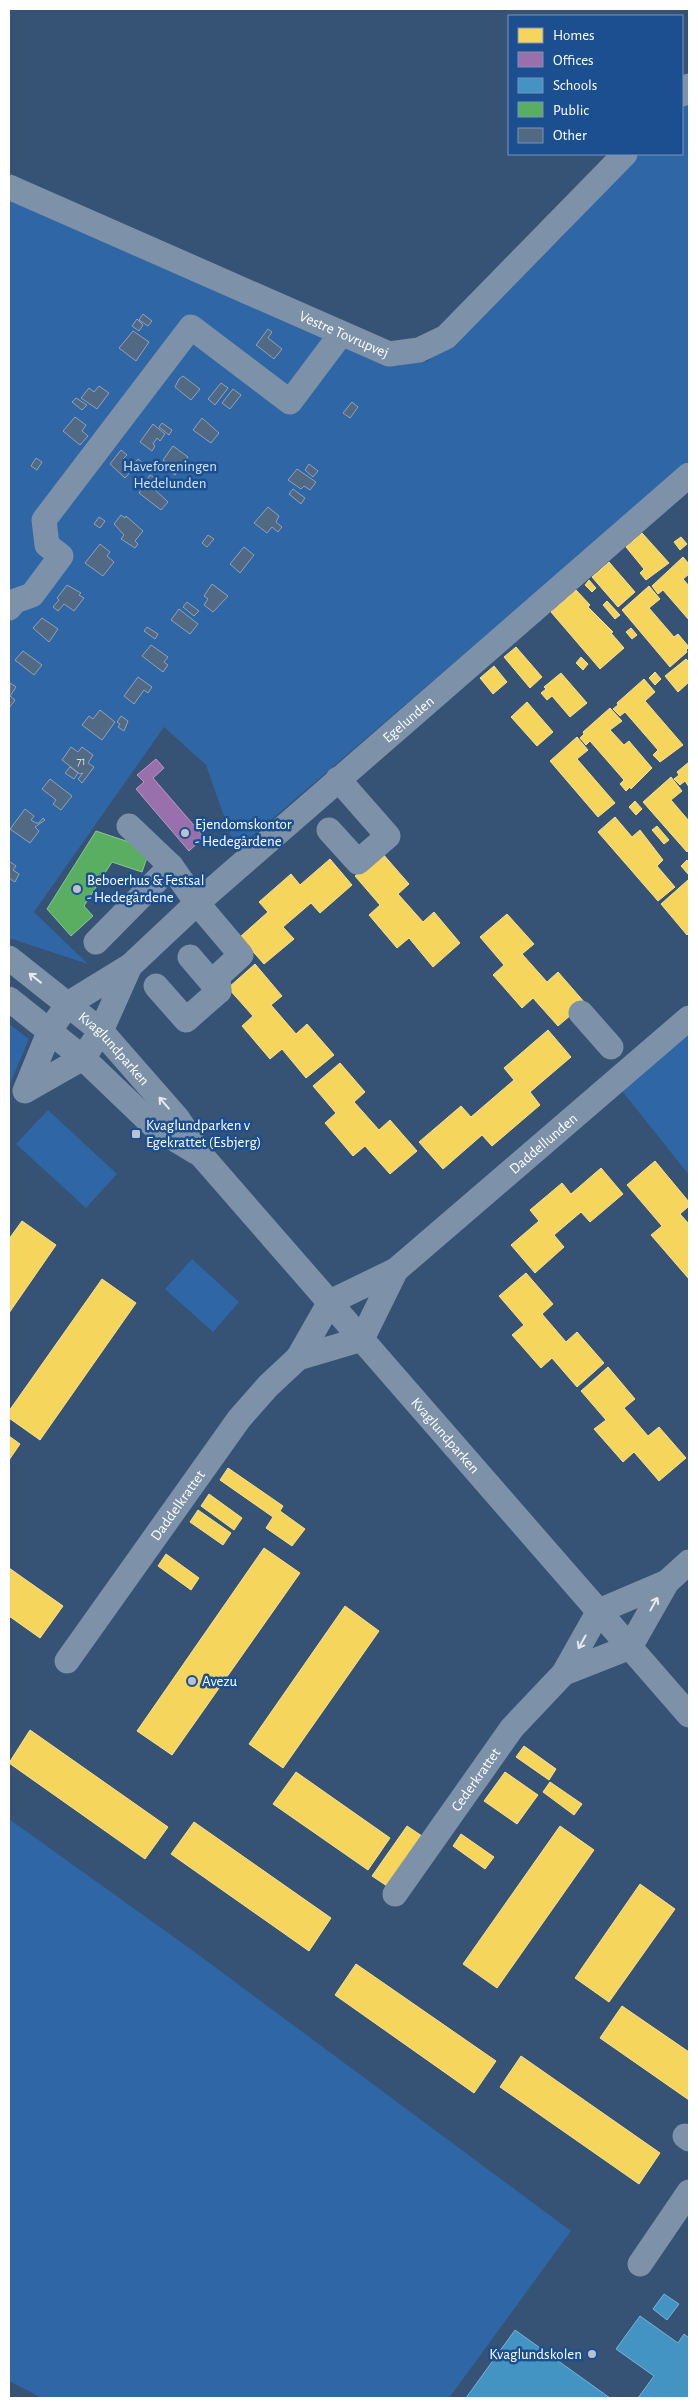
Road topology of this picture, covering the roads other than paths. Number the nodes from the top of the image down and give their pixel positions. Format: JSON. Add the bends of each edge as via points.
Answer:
{"nodes":[{"id":1,"x":624,"y":155,"type":"edge"},
{"id":2,"x":9,"y":188,"type":"edge"},
{"id":3,"x":341,"y":334,"type":"junction"},
{"id":4,"x":689,"y":475,"type":"edge"},
{"id":5,"x":11,"y":602,"type":"edge"},
{"id":6,"x":338,"y":780,"type":"junction"},
{"id":7,"x":129,"y":826,"type":"dead end"},
{"id":8,"x":329,"y":830,"type":"dead end"},
{"id":9,"x":171,"y":866,"type":"junction"},
{"id":10,"x":197,"y":903,"type":"junction"},
{"id":11,"x":96,"y":942,"type":"dead end"},
{"id":12,"x":190,"y":957,"type":"dead end"},
{"id":13,"x":9,"y":958,"type":"edge"},
{"id":14,"x":130,"y":966,"type":"junction"},
{"id":15,"x":156,"y":986,"type":"dead end"},
{"id":16,"x":219,"y":991,"type":"junction"},
{"id":17,"x":9,"y":999,"type":"edge"},
{"id":18,"x":68,"y":1004,"type":"junction"},
{"id":19,"x":581,"y":1013,"type":"dead end"},
{"id":20,"x":689,"y":1018,"type":"edge"},
{"id":21,"x":50,"y":1030,"type":"junction"},
{"id":22,"x":101,"y":1031,"type":"junction"},
{"id":23,"x":611,"y":1047,"type":"dead end"},
{"id":24,"x":82,"y":1058,"type":"junction"},
{"id":25,"x":17,"y":1097,"type":"edge"},
{"id":26,"x":202,"y":1156,"type":"junction"},
{"id":27,"x":396,"y":1270,"type":"junction"},
{"id":28,"x":330,"y":1302,"type":"junction"},
{"id":29,"x":362,"y":1339,"type":"junction"},
{"id":30,"x":298,"y":1358,"type":"junction"},
{"id":31,"x":689,"y":1562,"type":"edge"},
{"id":32,"x":667,"y":1582,"type":"junction"},
{"id":33,"x":599,"y":1611,"type":"junction"},
{"id":34,"x":630,"y":1647,"type":"junction"},
{"id":35,"x":67,"y":1661,"type":"dead end"},
{"id":36,"x":564,"y":1673,"type":"junction"},
{"id":37,"x":689,"y":1715,"type":"edge"},
{"id":38,"x":394,"y":1894,"type":"dead end"},
{"id":39,"x":689,"y":2192,"type":"edge"},
{"id":40,"x":640,"y":2264,"type":"dead end"}],
"edges":[{"from":1,"to":3,"type":"street","name":"Vestre Tovrupvej","via":[[446,337],[419,350],[389,354]]},
{"from":2,"to":3,"type":"street","name":"Vestre Tovrupvej"},
{"from":3,"to":5,"type":"street","via":[[290,402],[191,327],[44,520],[48,545],[61,556],[32,595]]},
{"from":4,"to":6,"type":"street","name":"Egelunden"},
{"from":6,"to":8,"type":"street","via":[[388,836],[358,862]]},
{"from":6,"to":10,"type":"street","name":"Egelunden"},
{"from":7,"to":9,"type":"street"},
{"from":9,"to":10,"type":"street"},
{"from":9,"to":11,"type":"street"},
{"from":10,"to":14,"type":"street","name":"Egelunden"},
{"from":10,"to":16,"type":"street","via":[[241,955],[218,976]]},
{"from":12,"to":16,"type":"street"},
{"from":18,"to":13,"type":"street","name":"Kvaglundparken","one_way":true},
{"from":14,"to":18,"type":"street","name":"Egelunden"},
{"from":14,"to":22,"type":"street","name":"Egelunden"},
{"from":15,"to":16,"type":"street","via":[[186,1020]]},
{"from":17,"to":21,"type":"street","name":"Kvaglundparken"},
{"from":18,"to":21,"type":"street","name":"Egelunden"},
{"from":18,"to":22,"type":"street","name":"Kvaglundparken"},
{"from":19,"to":23,"type":"street"},
{"from":20,"to":27,"type":"street","name":"Daddellunden"},
{"from":21,"to":24,"type":"street","name":"Kvaglundparken"},
{"from":21,"to":25,"type":"street","name":"Egelunden"},
{"from":22,"to":24,"type":"street","name":"Egelunden"},
{"from":26,"to":22,"type":"street","name":"Kvaglundparken","one_way":true,"via":[[178,1119]]},
{"from":24,"to":25,"type":"street"},
{"from":24,"to":26,"type":"street","name":"Kvaglundparken","via":[[155,1127]]},
{"from":26,"to":28,"type":"street","name":"Kvaglundparken"},
{"from":27,"to":28,"type":"street","name":"Daddellunden"},
{"from":27,"to":29,"type":"street","name":"Daddellunden"},
{"from":28,"to":29,"type":"street","name":"Kvaglundparken"},
{"from":28,"to":30,"type":"street","name":"Daddelkrattet"},
{"from":29,"to":30,"type":"street","name":"Daddelkrattet"},
{"from":29,"to":33,"type":"street","name":"Kvaglundparken"},
{"from":30,"to":35,"type":"street","name":"Daddelkrattet","via":[[239,1419]]},
{"from":31,"to":32,"type":"street"},
{"from":32,"to":33,"type":"street"},
{"from":34,"to":32,"type":"street","one_way":true},
{"from":33,"to":34,"type":"street","name":"Kvaglundparken"},
{"from":33,"to":36,"type":"street","name":"Cederkrattet","one_way":true},
{"from":34,"to":36,"type":"street","name":"Cederkrattet"},
{"from":34,"to":37,"type":"street","name":"Kvaglundparken"},
{"from":36,"to":38,"type":"street","name":"Cederkrattet","via":[[512,1728]]},
{"from":39,"to":40,"type":"street"}]}
